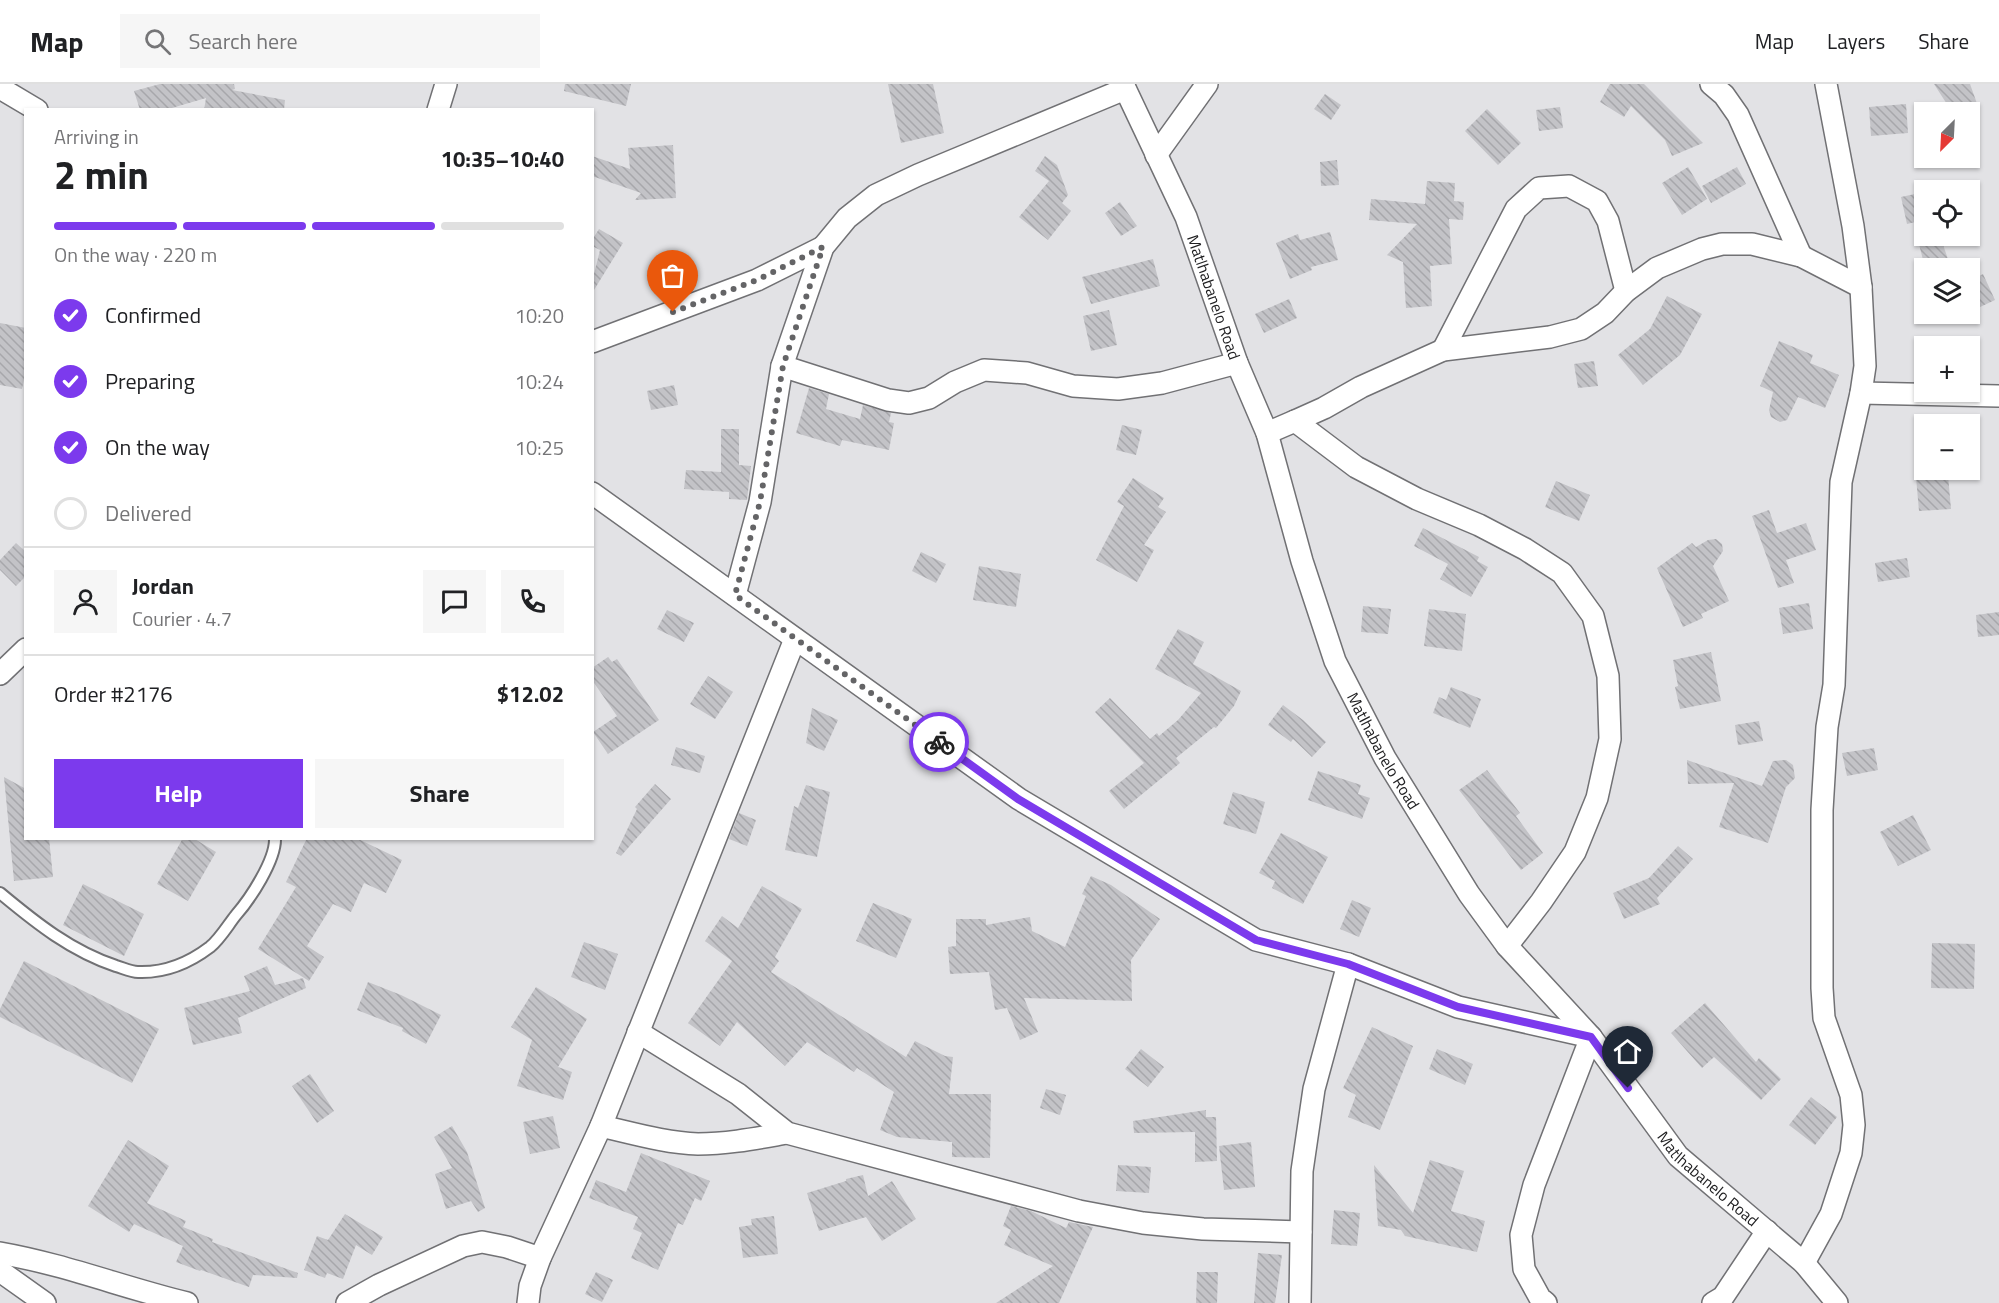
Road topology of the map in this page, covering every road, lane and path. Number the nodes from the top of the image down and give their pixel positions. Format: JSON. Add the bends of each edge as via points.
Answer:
{"nodes":[{"id":1,"x":446,"y":84,"type":"edge"},
{"id":2,"x":1207,"y":84,"type":"edge"},
{"id":3,"x":1711,"y":84,"type":"edge"},
{"id":4,"x":1826,"y":84,"type":"edge"},
{"id":5,"x":1124,"y":87,"type":"edge"},
{"id":6,"x":0,"y":88,"type":"edge"},
{"id":7,"x":34,"y":108,"type":"edge"},
{"id":8,"x":439,"y":108,"type":"edge"},
{"id":9,"x":1156,"y":155,"type":"junction"},
{"id":10,"x":823,"y":247,"type":"junction"},
{"id":11,"x":1801,"y":256,"type":"junction"},
{"id":12,"x":1862,"y":286,"type":"junction"},
{"id":13,"x":1626,"y":291,"type":"junction"},
{"id":14,"x":594,"y":341,"type":"edge"},
{"id":15,"x":1443,"y":350,"type":"junction"},
{"id":16,"x":1237,"y":363,"type":"junction"},
{"id":17,"x":783,"y":366,"type":"junction"},
{"id":18,"x":1861,"y":393,"type":"junction"},
{"id":19,"x":1999,"y":396,"type":"edge"},
{"id":20,"x":1295,"y":422,"type":"junction"},
{"id":21,"x":1266,"y":433,"type":"junction"},
{"id":22,"x":594,"y":494,"type":"edge"},
{"id":23,"x":735,"y":595,"type":"junction"},
{"id":24,"x":795,"y":639,"type":"junction"},
{"id":25,"x":24,"y":651,"type":"edge"},
{"id":26,"x":0,"y":674,"type":"edge"},
{"id":27,"x":275,"y":840,"type":"edge"},
{"id":28,"x":0,"y":893,"type":"edge"},
{"id":29,"x":1507,"y":946,"type":"junction"},
{"id":30,"x":1348,"y":964,"type":"junction"},
{"id":31,"x":638,"y":1032,"type":"junction"},
{"id":32,"x":1591,"y":1037,"type":"junction"},
{"id":33,"x":601,"y":1126,"type":"junction"},
{"id":34,"x":788,"y":1133,"type":"junction"},
{"id":35,"x":1767,"y":1231,"type":"junction"},
{"id":36,"x":1301,"y":1232,"type":"junction"},
{"id":37,"x":0,"y":1253,"type":"edge"},
{"id":38,"x":540,"y":1258,"type":"junction"},
{"id":39,"x":1804,"y":1263,"type":"junction"},
{"id":40,"x":0,"y":1271,"type":"edge"},
{"id":41,"x":143,"y":1298,"type":"edge"},
{"id":42,"x":45,"y":1303,"type":"edge"},
{"id":43,"x":187,"y":1303,"type":"edge"},
{"id":44,"x":347,"y":1303,"type":"edge"},
{"id":45,"x":528,"y":1303,"type":"edge"},
{"id":46,"x":1300,"y":1303,"type":"edge"},
{"id":47,"x":1546,"y":1303,"type":"edge"},
{"id":48,"x":1713,"y":1303,"type":"edge"},
{"id":49,"x":1837,"y":1303,"type":"edge"}],
"edges":[{"from":1,"to":8,"type":"street"},
{"from":2,"to":9,"type":"street"},
{"from":3,"to":11,"type":"street","via":[[1738,115]]},
{"from":4,"to":12,"type":"street"},
{"from":5,"to":9,"type":"street","name":"Matlhabanelo Road"},
{"from":5,"to":10,"type":"street","via":[[876,195],[847,218]]},
{"from":6,"to":7,"type":"street"},
{"from":9,"to":16,"type":"street","name":"Matlhabanelo Road","via":[[1186,217]]},
{"from":10,"to":14,"type":"street","via":[[757,280]]},
{"from":10,"to":17,"type":"street"},
{"from":11,"to":12,"type":"street"},
{"from":11,"to":13,"type":"street","via":[[1752,244],[1722,244],[1657,268]]},
{"from":12,"to":18,"type":"street","via":[[1865,366]]},
{"from":13,"to":15,"type":"street","via":[[1605,313],[1581,329],[1550,337]]},
{"from":13,"to":15,"type":"street","via":[[1608,221],[1597,201],[1569,186],[1539,188],[1516,209]]},
{"from":15,"to":20,"type":"street"},
{"from":16,"to":17,"type":"street","via":[[1118,389],[1073,386],[1027,373],[984,370],[929,398],[909,403],[888,400]]},
{"from":16,"to":21,"type":"street","name":"Matlhabanelo Road"},
{"from":17,"to":23,"type":"street","via":[[760,502]]},
{"from":18,"to":19,"type":"street"},
{"from":18,"to":39,"type":"street","via":[[1841,482],[1834,685],[1822,810],[1824,1018],[1851,1095],[1854,1125],[1851,1153],[1831,1214]]},
{"from":20,"to":21,"type":"street"},
{"from":20,"to":29,"type":"street","via":[[1356,467],[1479,525],[1562,573],[1593,616],[1608,676],[1610,729],[1597,798],[1575,852]]},
{"from":21,"to":29,"type":"street","name":"Matlhabanelo Road","via":[[1335,661],[1385,758],[1469,894]]},
{"from":22,"to":23,"type":"street"},
{"from":23,"to":24,"type":"street"},
{"from":24,"to":30,"type":"street","via":[[1018,799],[1247,935]]},
{"from":24,"to":31,"type":"street"},
{"from":25,"to":26,"type":"street"},
{"from":27,"to":28,"type":"lane","via":[[264,873],[248,900],[211,946],[172,969],[136,973],[104,962],[75,949]]},
{"from":29,"to":32,"type":"street","name":"Matlhabanelo Road"},
{"from":30,"to":32,"type":"street","via":[[1458,1007]]},
{"from":30,"to":36,"type":"street","via":[[1314,1089],[1302,1171]]},
{"from":31,"to":33,"type":"street"},
{"from":31,"to":34,"type":"street","via":[[738,1094]]},
{"from":32,"to":35,"type":"street","name":"Matlhabanelo Road","via":[[1678,1156]]},
{"from":32,"to":47,"type":"street","via":[[1534,1185],[1521,1235],[1524,1269]]},
{"from":33,"to":34,"type":"street","via":[[698,1144]]},
{"from":33,"to":38,"type":"street"},
{"from":34,"to":36,"type":"street","via":[[1079,1211],[1203,1229]]},
{"from":35,"to":39,"type":"street","name":"Matlhabanelo Road"},
{"from":35,"to":48,"type":"street","via":[[1723,1297]]},
{"from":36,"to":46,"type":"street"},
{"from":37,"to":41,"type":"street","via":[[52,1266]]},
{"from":38,"to":44,"type":"street","via":[[482,1242],[463,1246]]},
{"from":38,"to":45,"type":"street"},
{"from":39,"to":49,"type":"street","name":"Matlhabanelo Road"},
{"from":40,"to":42,"type":"street"},
{"from":41,"to":43,"type":"street"}]}
